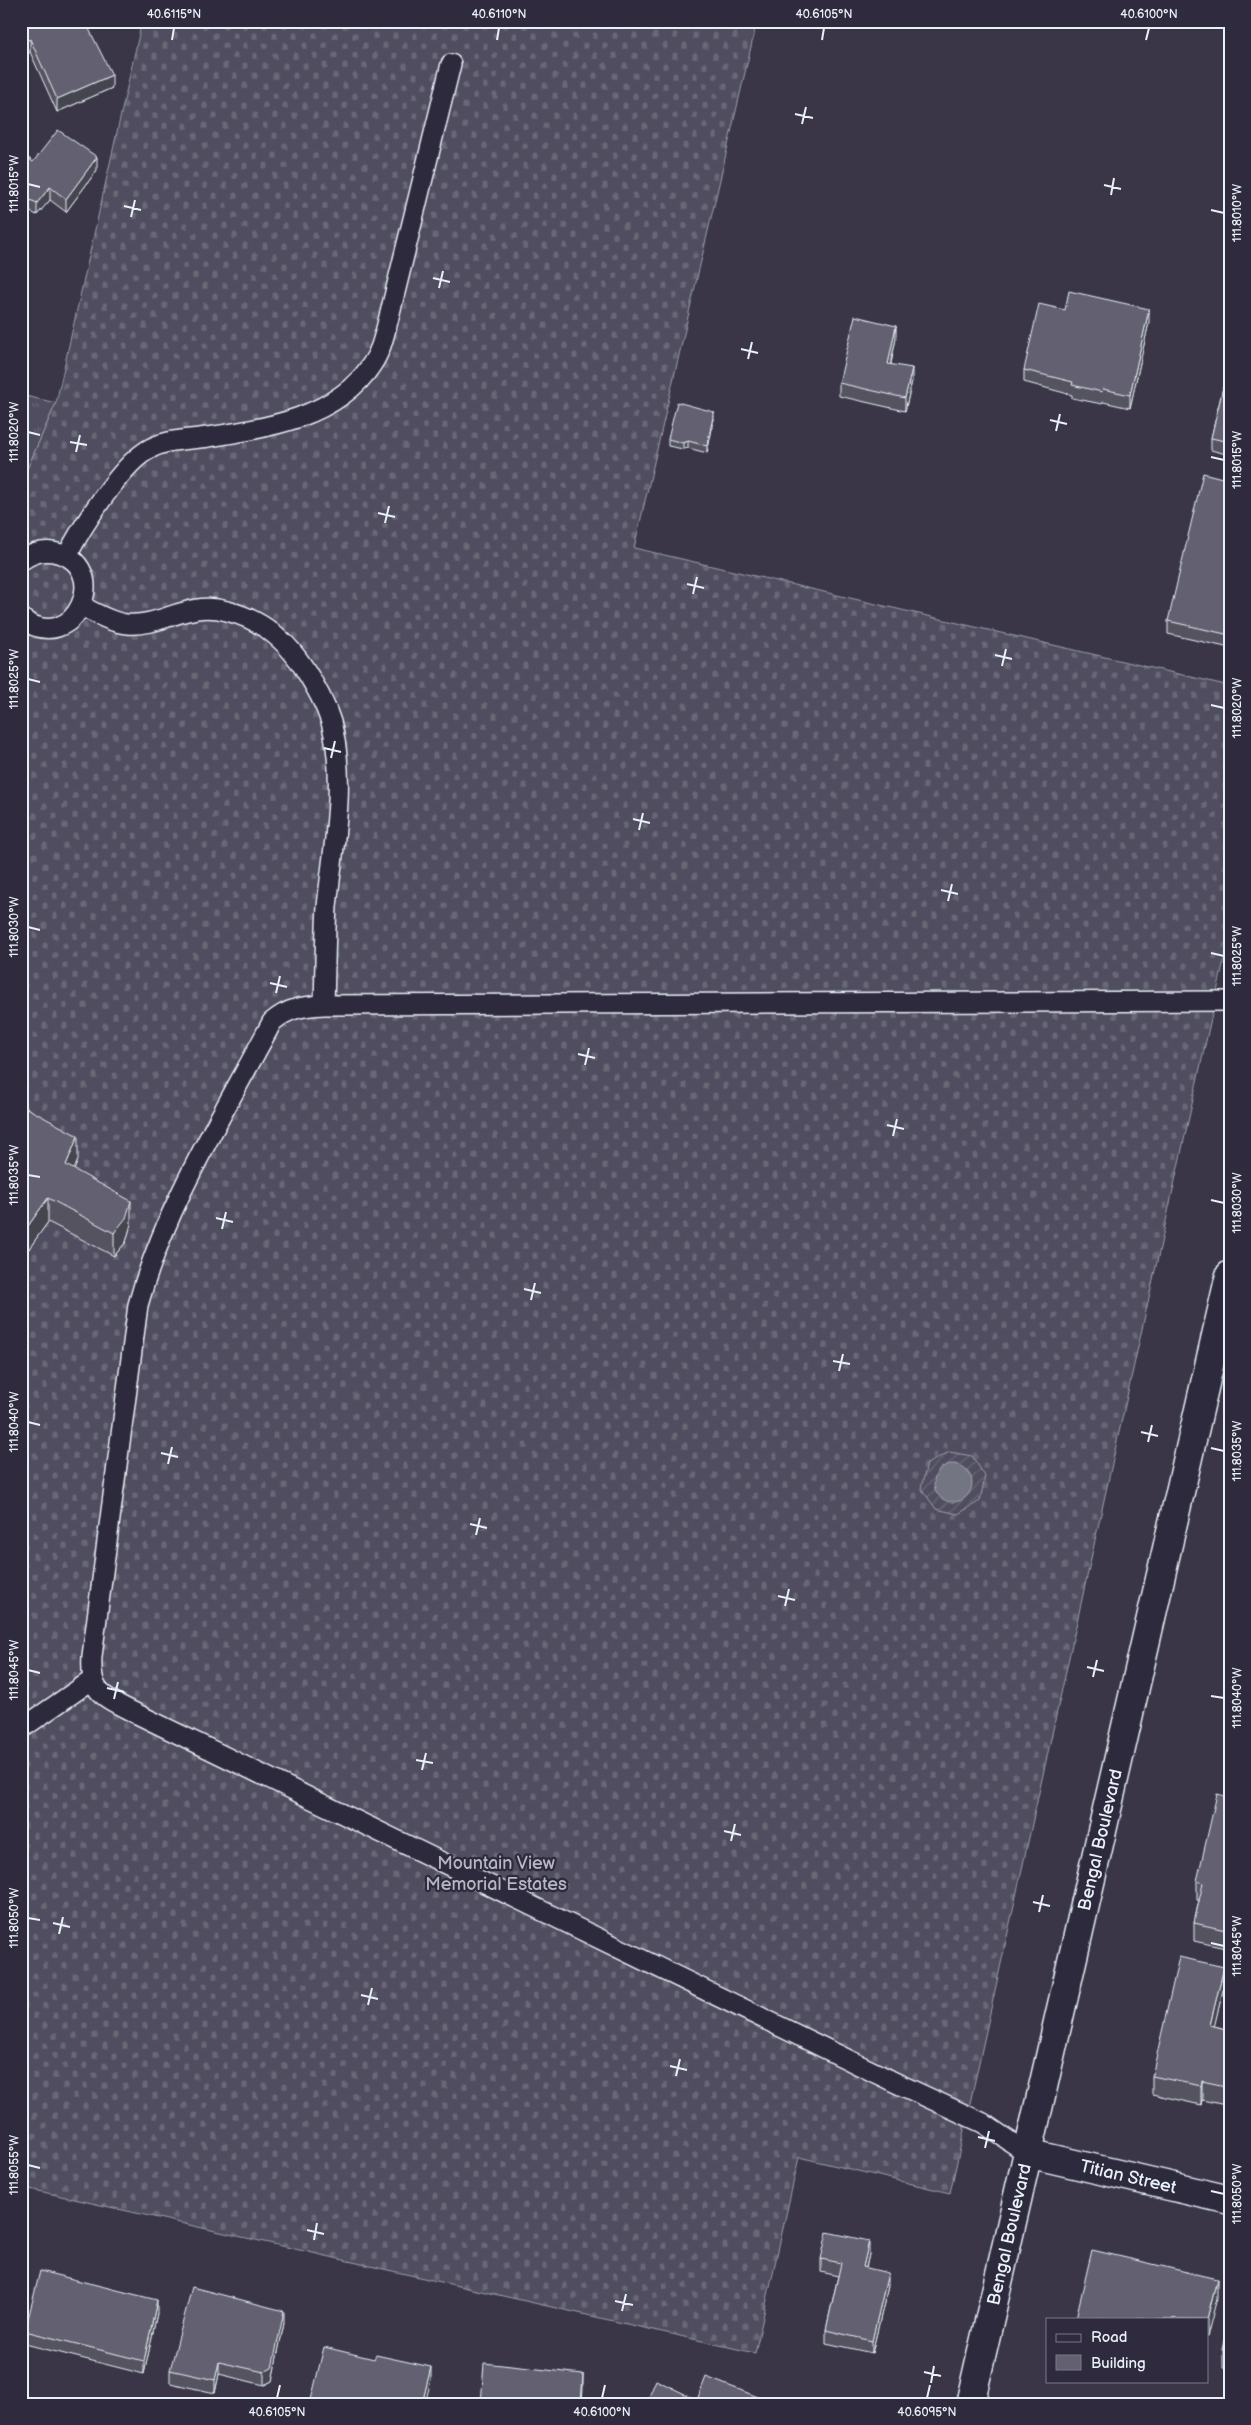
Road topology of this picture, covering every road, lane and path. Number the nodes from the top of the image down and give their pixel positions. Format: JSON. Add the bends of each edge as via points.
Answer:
{"nodes":[{"id":1,"x":451,"y":64,"type":"dead end"},
{"id":2,"x":67,"y":556,"type":"junction"},
{"id":3,"x":21,"y":562,"type":"edge"},
{"id":4,"x":82,"y":606,"type":"junction"},
{"id":5,"x":21,"y":618,"type":"edge"},
{"id":6,"x":1230,"y":1001,"type":"edge"},
{"id":7,"x":324,"y":1006,"type":"junction"},
{"id":8,"x":1230,"y":1275,"type":"edge"},
{"id":9,"x":92,"y":1680,"type":"junction"},
{"id":10,"x":21,"y":1729,"type":"edge"},
{"id":11,"x":1027,"y":2153,"type":"junction"},
{"id":12,"x":1230,"y":2200,"type":"edge"},
{"id":13,"x":970,"y":2404,"type":"edge"}],
"edges":[{"from":1,"to":2,"type":"lane","via":[[386,330],[364,375],[332,401],[267,428],[170,442],[146,450],[119,477]]},
{"from":2,"to":3,"type":"lane","via":[[40,552]]},
{"from":2,"to":4,"type":"lane","via":[[76,564],[84,581]]},
{"from":4,"to":5,"type":"lane","via":[[70,620],[54,628],[36,626]]},
{"from":4,"to":7,"type":"lane","via":[[126,624],[149,623],[195,608],[214,608],[239,614],[258,622],[280,640],[297,657],[315,686],[330,721],[338,765],[327,908]]},
{"from":6,"to":7,"type":"lane"},
{"from":7,"to":9,"type":"lane","via":[[294,1008],[272,1022],[185,1186],[148,1268],[138,1305],[92,1656]]},
{"from":8,"to":11,"type":"main road","name":"Bengal Boulevard"},
{"from":9,"to":10,"type":"lane"},
{"from":9,"to":11,"type":"lane","via":[[121,1706],[983,2123]]},
{"from":11,"to":12,"type":"main road","name":"Titian Street"},
{"from":11,"to":13,"type":"main road","name":"Bengal Boulevard"}]}
